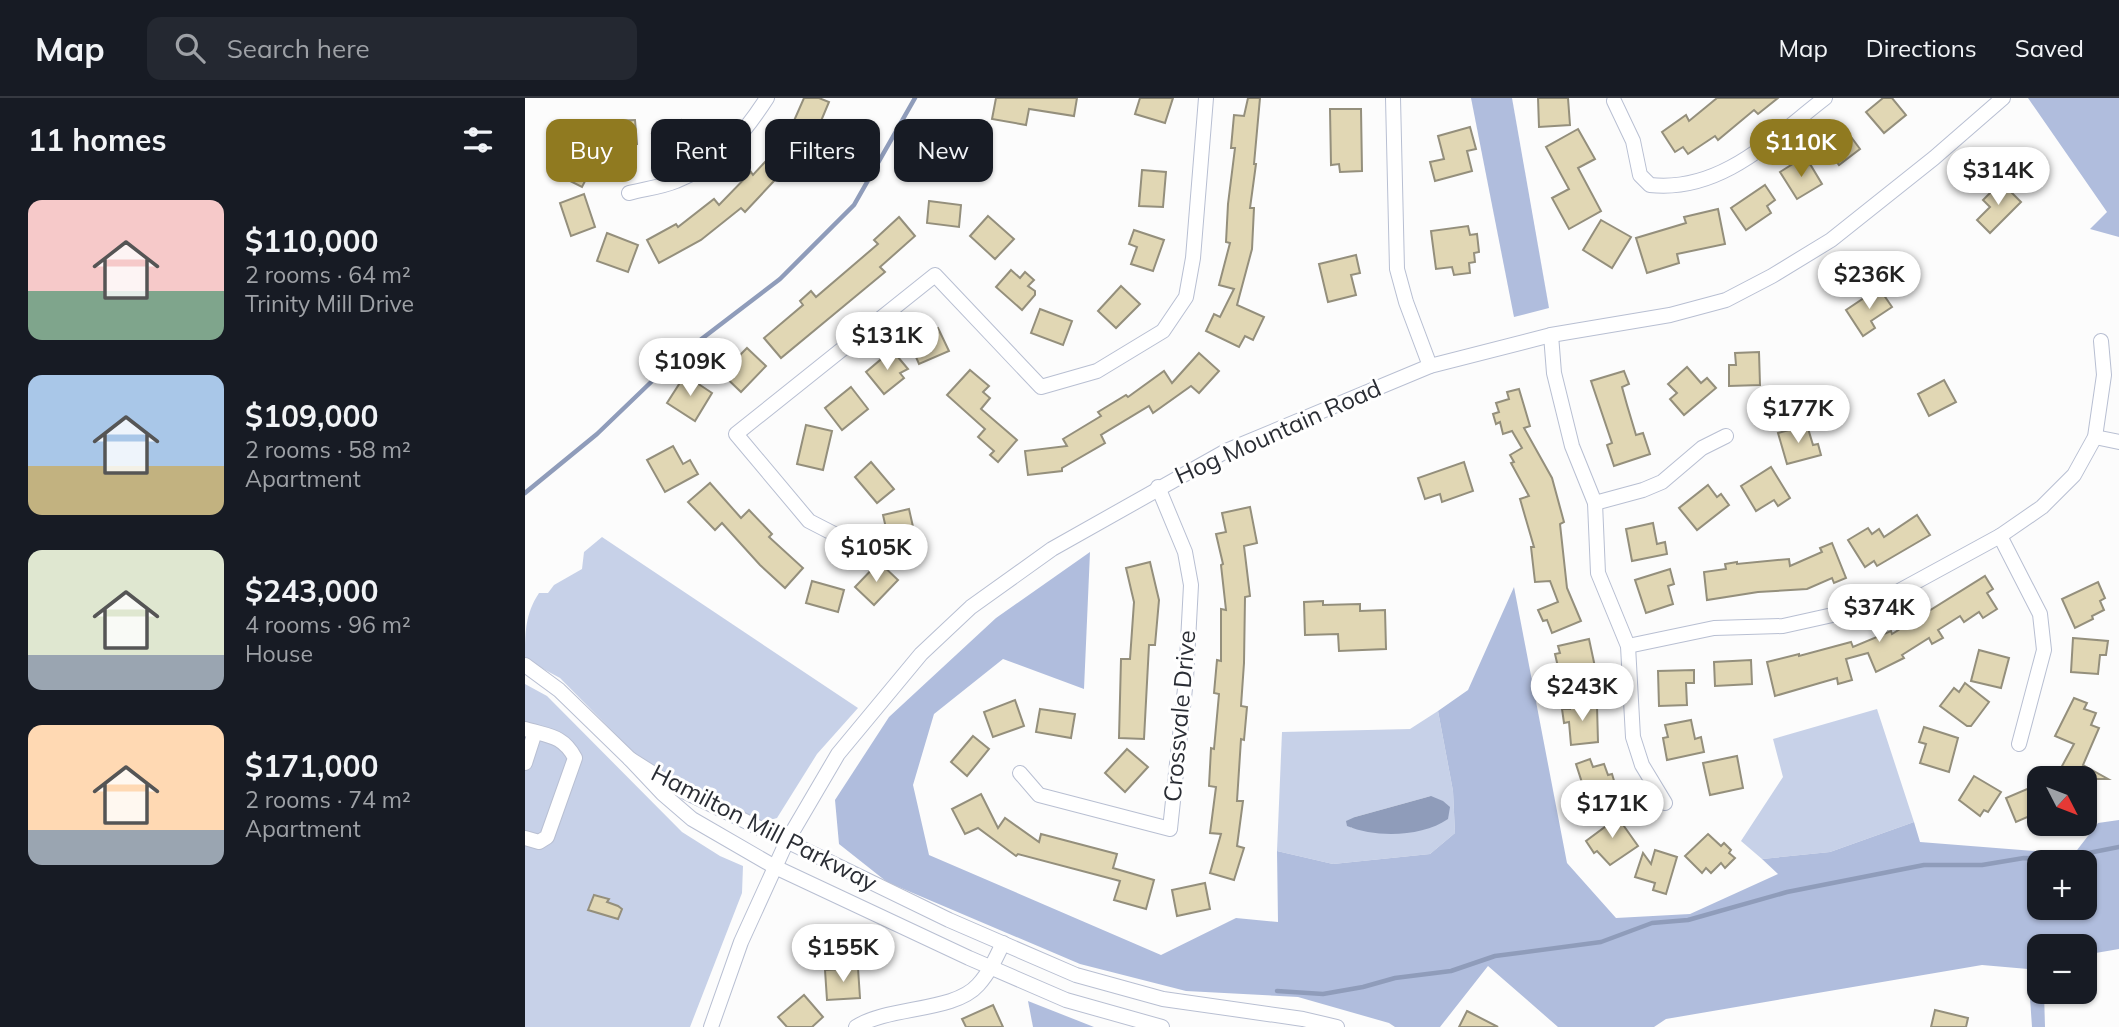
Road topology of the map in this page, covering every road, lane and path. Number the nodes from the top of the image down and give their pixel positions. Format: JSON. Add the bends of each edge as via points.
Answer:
{"nodes":[{"id":1,"x":767,"y":98,"type":"edge"},
{"id":2,"x":1206,"y":98,"type":"edge"},
{"id":3,"x":1393,"y":98,"type":"edge"},
{"id":4,"x":1825,"y":98,"type":"edge"},
{"id":5,"x":2003,"y":98,"type":"edge"},
{"id":6,"x":1614,"y":101,"type":"dead end"},
{"id":7,"x":629,"y":193,"type":"dead end"},
{"id":8,"x":1551,"y":335,"type":"junction"},
{"id":9,"x":2101,"y":341,"type":"dead end"},
{"id":10,"x":1430,"y":366,"type":"junction"},
{"id":11,"x":1726,"y":436,"type":"dead end"},
{"id":12,"x":2095,"y":437,"type":"junction"},
{"id":13,"x":2119,"y":442,"type":"edge"},
{"id":14,"x":1158,"y":487,"type":"junction"},
{"id":15,"x":1595,"y":503,"type":"junction"},
{"id":16,"x":2000,"y":536,"type":"junction"},
{"id":17,"x":844,"y":539,"type":"dead end"},
{"id":18,"x":1628,"y":646,"type":"junction"},
{"id":19,"x":525,"y":666,"type":"edge"},
{"id":20,"x":530,"y":731,"type":"edge"},
{"id":21,"x":2019,"y":744,"type":"dead end"},
{"id":22,"x":631,"y":759,"type":"junction"},
{"id":23,"x":525,"y":764,"type":"edge"},
{"id":24,"x":1020,"y":773,"type":"dead end"},
{"id":25,"x":1665,"y":803,"type":"dead end"},
{"id":26,"x":525,"y":838,"type":"edge"},
{"id":27,"x":787,"y":841,"type":"junction"},
{"id":28,"x":775,"y":867,"type":"junction"},
{"id":29,"x":1003,"y":943,"type":"junction"},
{"id":30,"x":991,"y":967,"type":"junction"},
{"id":31,"x":711,"y":1027,"type":"edge"},
{"id":32,"x":856,"y":1027,"type":"edge"},
{"id":33,"x":1162,"y":1027,"type":"edge"},
{"id":34,"x":1336,"y":1027,"type":"edge"}],
"edges":[{"from":1,"to":7,"type":"street","via":[[746,130],[712,162],[676,181]]},
{"from":2,"to":17,"type":"street","via":[[1191,271],[1186,297],[1163,331],[1097,371],[1041,387],[935,275],[736,434],[809,522]]},
{"from":3,"to":10,"type":"street","via":[[1397,269]]},
{"from":4,"to":6,"type":"street","via":[[1721,174],[1663,187],[1650,185],[1640,175],[1633,141]]},
{"from":5,"to":8,"type":"street","name":"Hog Mountain Road","via":[[1831,240],[1772,276],[1726,300]]},
{"from":8,"to":10,"type":"street","name":"Hog Mountain Road"},
{"from":8,"to":15,"type":"street","via":[[1572,446]]},
{"from":9,"to":12,"type":"street","via":[[2104,375]]},
{"from":10,"to":14,"type":"street","name":"Hog Mountain Road","via":[[1226,450]]},
{"from":11,"to":15,"type":"street","via":[[1702,448],[1662,482]]},
{"from":12,"to":13,"type":"street"},
{"from":12,"to":16,"type":"street","via":[[2074,475],[2042,507]]},
{"from":14,"to":24,"type":"street","name":"Crossvale Drive","via":[[1185,552],[1191,585],[1170,829],[1038,795]]},
{"from":14,"to":27,"type":"street","name":"Hog Mountain Road","via":[[1052,549],[971,607],[921,654],[838,754]]},
{"from":15,"to":18,"type":"street","via":[[1598,573]]},
{"from":16,"to":18,"type":"street","via":[[1890,596],[1846,612],[1783,626],[1714,628]]},
{"from":16,"to":21,"type":"street","via":[[2040,614],[2044,650]]},
{"from":18,"to":25,"type":"street","via":[[1633,737],[1642,765]]},
{"from":19,"to":22,"type":"street","name":"Hamilton Mill Parkway","via":[[559,690]]},
{"from":20,"to":23,"type":"street"},
{"from":20,"to":26,"type":"street","via":[[558,738],[575,758],[547,837],[539,842]]},
{"from":22,"to":27,"type":"street","name":"Hamilton Mill Parkway","via":[[673,786]]},
{"from":22,"to":28,"type":"street","name":"Hamilton Mill Parkway","via":[[692,819]]},
{"from":27,"to":28,"type":"street","name":"Hog Mountain Road"},
{"from":27,"to":29,"type":"street","name":"Hamilton Mill Parkway"},
{"from":28,"to":30,"type":"street","name":"Hamilton Mill Parkway"},
{"from":28,"to":31,"type":"street","name":"Hog Mountain Road"},
{"from":29,"to":30,"type":"street"},
{"from":29,"to":34,"type":"street","name":"Hamilton Mill Parkway","via":[[1076,975],[1163,999]]},
{"from":30,"to":32,"type":"street","via":[[976,988],[947,1002],[896,1012]]},
{"from":30,"to":33,"type":"street","name":"Hamilton Mill Parkway","via":[[1066,1000]]}]}
